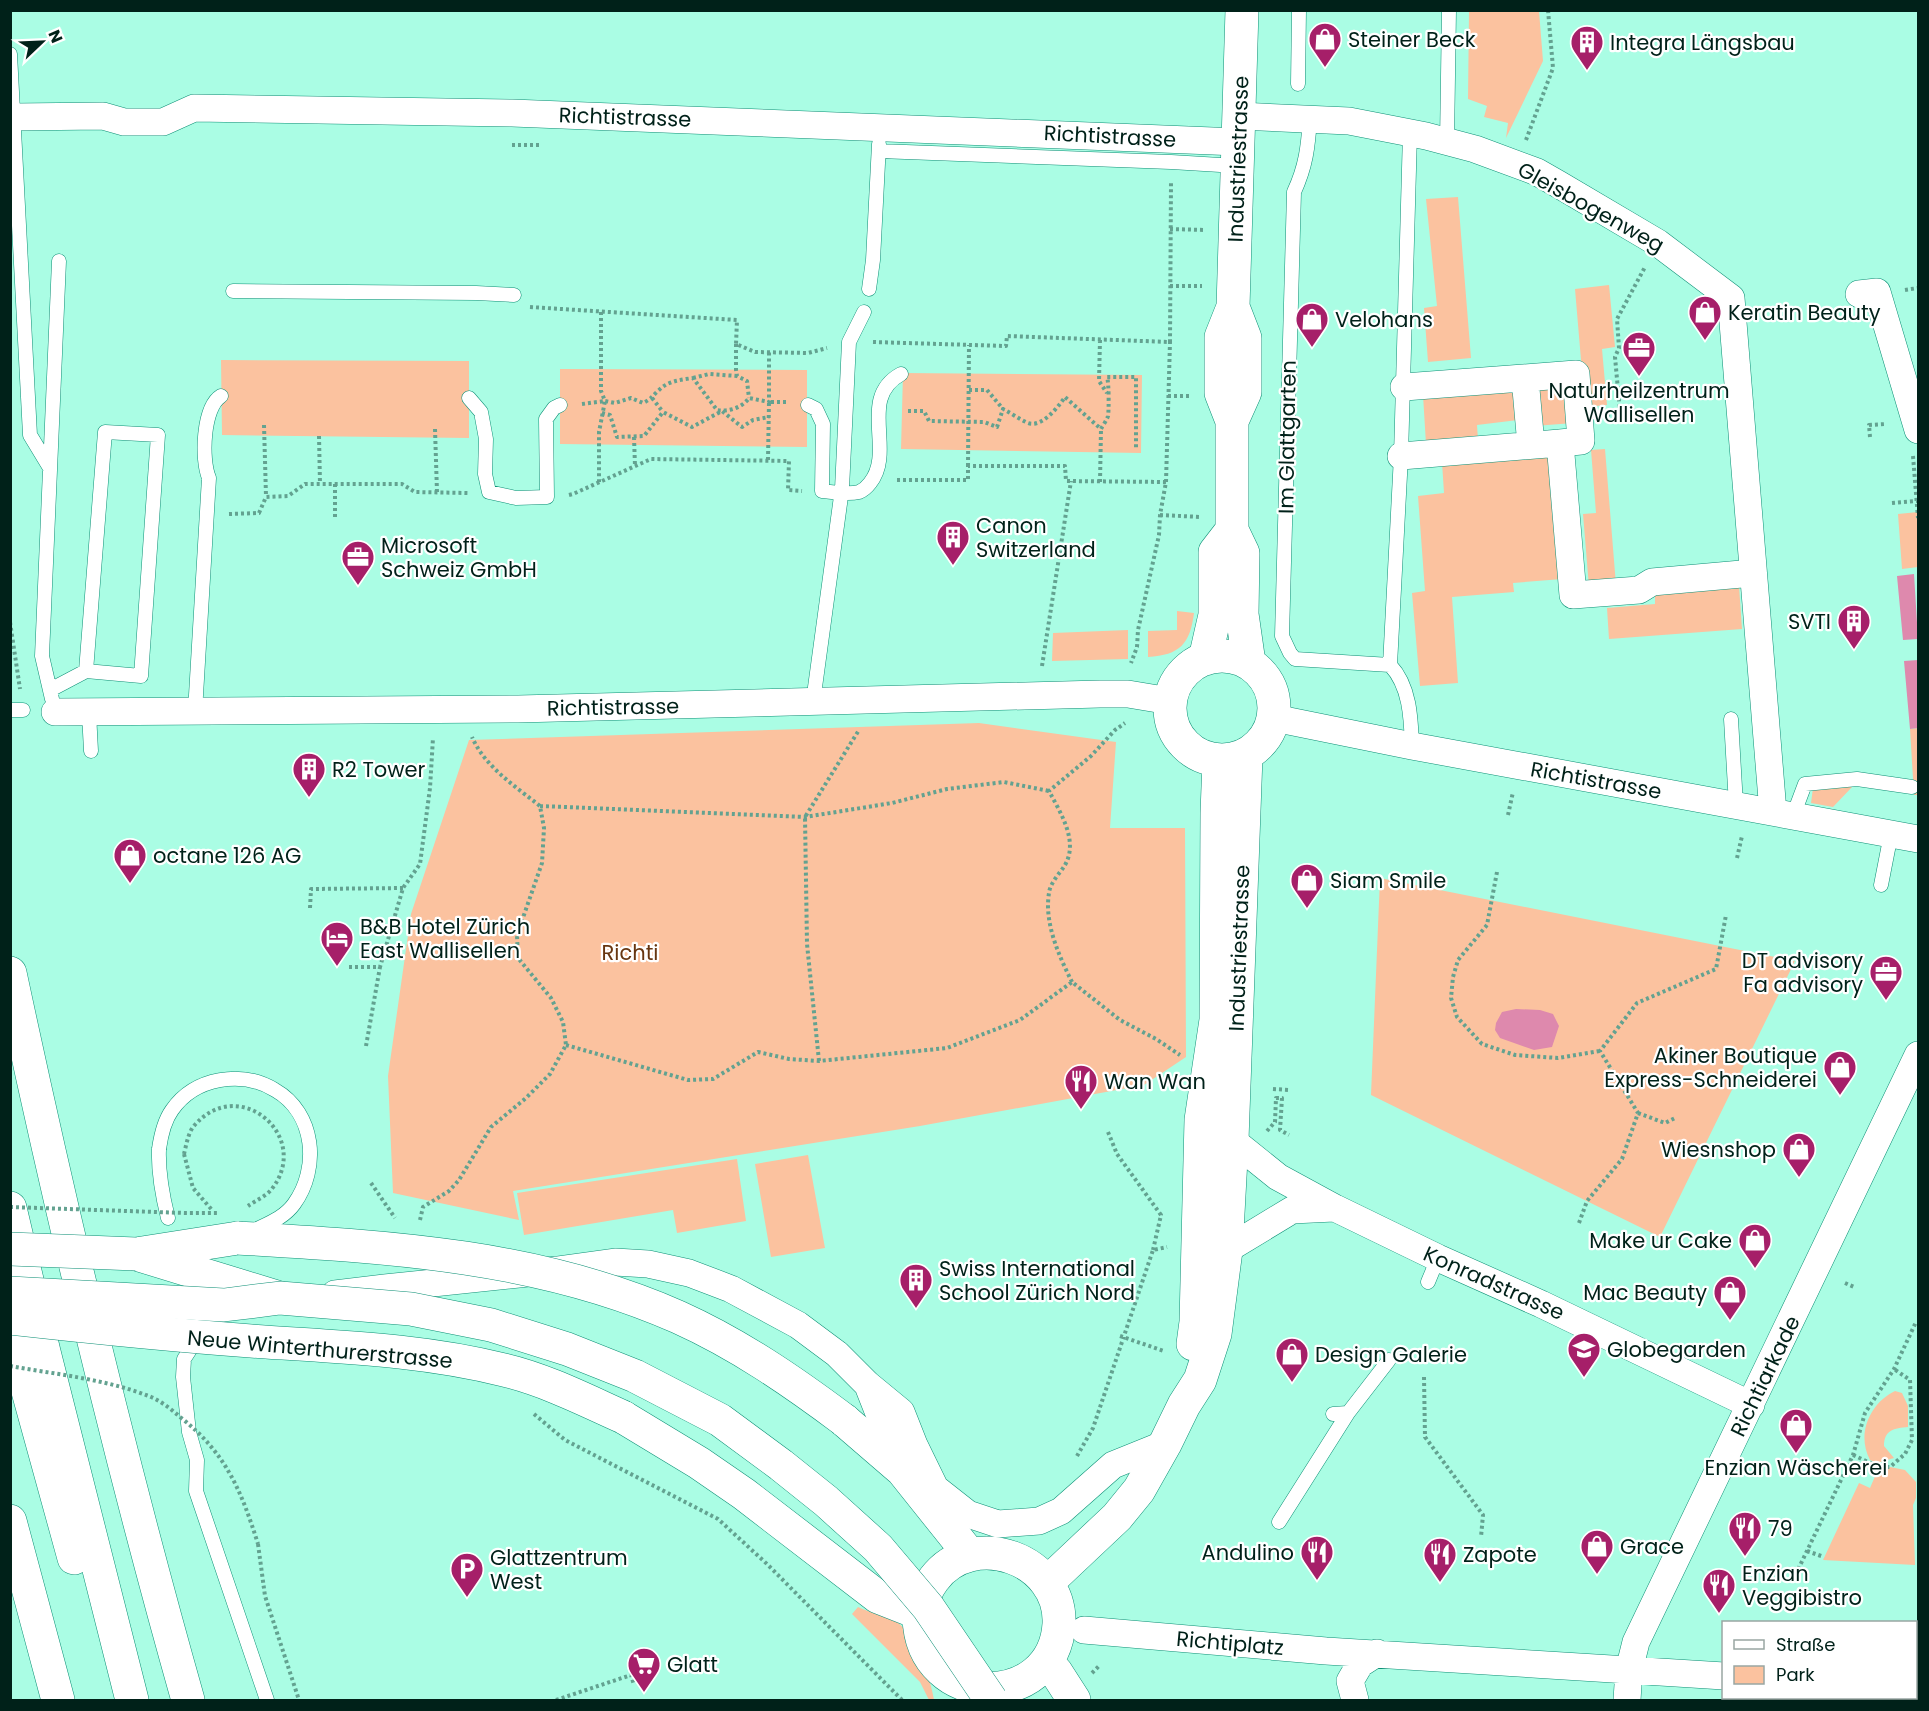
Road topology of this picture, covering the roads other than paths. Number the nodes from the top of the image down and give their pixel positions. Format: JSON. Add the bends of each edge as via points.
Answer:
{"nodes":[{"id":1,"x":1242,"y":10,"type":"edge"},
{"id":2,"x":1299,"y":10,"type":"edge"},
{"id":3,"x":1449,"y":10,"type":"edge"},
{"id":4,"x":10,"y":54,"type":"edge"},
{"id":5,"x":1298,"y":84,"type":"dead end"},
{"id":6,"x":14,"y":117,"type":"junction"},
{"id":7,"x":1310,"y":119,"type":"junction"},
{"id":8,"x":1410,"y":133,"type":"junction"},
{"id":9,"x":879,"y":139,"type":"junction"},
{"id":10,"x":1238,"y":141,"type":"junction"},
{"id":11,"x":1447,"y":142,"type":"junction"},
{"id":12,"x":59,"y":261,"type":"dead end"},
{"id":13,"x":869,"y":289,"type":"dead end"},
{"id":14,"x":233,"y":291,"type":"dead end"},
{"id":15,"x":1868,"y":293,"type":"dead end"},
{"id":16,"x":514,"y":295,"type":"dead end"},
{"id":17,"x":864,"y":312,"type":"dead end"},
{"id":18,"x":901,"y":374,"type":"dead end"},
{"id":19,"x":1525,"y":378,"type":"junction"},
{"id":20,"x":1404,"y":387,"type":"junction"},
{"id":21,"x":221,"y":396,"type":"dead end"},
{"id":22,"x":469,"y":398,"type":"dead end"},
{"id":23,"x":566,"y":405,"type":"road end"},
{"id":24,"x":808,"y":405,"type":"dead end"},
{"id":25,"x":1918,"y":430,"type":"edge"},
{"id":26,"x":1560,"y":443,"type":"junction"},
{"id":27,"x":1531,"y":445,"type":"junction"},
{"id":28,"x":1401,"y":456,"type":"junction"},
{"id":29,"x":50,"y":468,"type":"junction"},
{"id":30,"x":841,"y":490,"type":"junction"},
{"id":31,"x":1232,"y":530,"type":"junction"},
{"id":32,"x":1753,"y":573,"type":"junction"},
{"id":33,"x":1205,"y":659,"type":"junction"},
{"id":34,"x":1249,"y":663,"type":"junction"},
{"id":35,"x":1390,"y":665,"type":"junction"},
{"id":36,"x":86,"y":671,"type":"junction"},
{"id":37,"x":52,"y":701,"type":"junction"},
{"id":38,"x":1170,"y":701,"type":"junction"},
{"id":39,"x":813,"y":702,"type":"junction"},
{"id":40,"x":195,"y":712,"type":"junction"},
{"id":41,"x":89,"y":713,"type":"junction"},
{"id":42,"x":1274,"y":718,"type":"junction"},
{"id":43,"x":1731,"y":719,"type":"dead end"},
{"id":44,"x":1412,"y":746,"type":"junction"},
{"id":45,"x":91,"y":751,"type":"dead end"},
{"id":46,"x":1233,"y":758,"type":"junction"},
{"id":47,"x":1912,"y":787,"type":"dead end"},
{"id":48,"x":1783,"y":814,"type":"junction"},
{"id":49,"x":1740,"y":816,"type":"junction"},
{"id":50,"x":1891,"y":834,"type":"junction"},
{"id":51,"x":1918,"y":839,"type":"edge"},
{"id":52,"x":1881,"y":885,"type":"dead end"},
{"id":53,"x":10,"y":973,"type":"edge"},
{"id":54,"x":1918,"y":1055,"type":"edge"},
{"id":55,"x":1201,"y":1120,"type":"junction"},
{"id":56,"x":1232,"y":1140,"type":"junction"},
{"id":57,"x":10,"y":1208,"type":"edge"},
{"id":58,"x":1335,"y":1208,"type":"junction"},
{"id":59,"x":168,"y":1218,"type":"dead end"},
{"id":60,"x":233,"y":1225,"type":"junction"},
{"id":61,"x":10,"y":1248,"type":"edge"},
{"id":62,"x":1226,"y":1250,"type":"junction"},
{"id":63,"x":136,"y":1254,"type":"junction"},
{"id":64,"x":10,"y":1293,"type":"edge"},
{"id":65,"x":280,"y":1298,"type":"junction"},
{"id":66,"x":10,"y":1318,"type":"edge"},
{"id":67,"x":227,"y":1321,"type":"joint"},
{"id":68,"x":10,"y":1326,"type":"edge"},
{"id":69,"x":1389,"y":1360,"type":"dead end"},
{"id":70,"x":867,"y":1384,"type":"junction"},
{"id":71,"x":1184,"y":1405,"type":"junction"},
{"id":72,"x":1751,"y":1405,"type":"junction"},
{"id":73,"x":1348,"y":1413,"type":"junction"},
{"id":74,"x":1332,"y":1414,"type":"dead end"},
{"id":75,"x":1165,"y":1444,"type":"junction"},
{"id":76,"x":902,"y":1470,"type":"junction"},
{"id":77,"x":10,"y":1521,"type":"edge"},
{"id":78,"x":1279,"y":1522,"type":"dead end"},
{"id":79,"x":969,"y":1555,"type":"junction"},
{"id":80,"x":1047,"y":1583,"type":"junction"},
{"id":81,"x":919,"y":1617,"type":"junction"},
{"id":82,"x":1084,"y":1629,"type":"dead end"},
{"id":83,"x":1377,"y":1653,"type":"junction"},
{"id":84,"x":1047,"y":1662,"type":"junction"},
{"id":85,"x":1629,"y":1670,"type":"junction"},
{"id":86,"x":1722,"y":1677,"type":"edge"},
{"id":87,"x":958,"y":1693,"type":"edge"},
{"id":88,"x":58,"y":1701,"type":"edge"},
{"id":89,"x":117,"y":1701,"type":"edge"},
{"id":90,"x":132,"y":1701,"type":"edge"},
{"id":91,"x":188,"y":1701,"type":"edge"},
{"id":92,"x":267,"y":1701,"type":"edge"},
{"id":93,"x":991,"y":1701,"type":"edge"},
{"id":94,"x":1074,"y":1701,"type":"edge"},
{"id":95,"x":1355,"y":1701,"type":"edge"},
{"id":96,"x":1627,"y":1701,"type":"edge"}],
"edges":[{"from":1,"to":10,"type":"main road","name":"Industriestrasse"},
{"from":2,"to":5,"type":"lane"},
{"from":3,"to":11,"type":"lane"},
{"from":4,"to":6,"type":"lane"},
{"from":6,"to":9,"type":"street","name":"Richtistrasse","via":[[103,116],[124,122],[163,122],[194,108],[512,113]]},
{"from":6,"to":29,"type":"lane","via":[[30,435]]},
{"from":7,"to":8,"type":"street","name":"Gleisbogenweg","via":[[1349,121]]},
{"from":7,"to":10,"type":"street","name":"Gleisbogenweg"},
{"from":7,"to":35,"type":"lane","name":"Im Glattgarten","via":[[1303,173],[1294,192],[1282,636],[1295,659]]},
{"from":8,"to":11,"type":"street","name":"Gleisbogenweg"},
{"from":8,"to":20,"type":"lane"},
{"from":9,"to":10,"type":"street","name":"Richtistrasse"},
{"from":9,"to":10,"type":"lane","via":[[1171,162]]},
{"from":9,"to":13,"type":"lane"},
{"from":10,"to":31,"type":"main road","name":"Industriestrasse","via":[[1233,307],[1245,338],[1245,392],[1232,421]]},
{"from":11,"to":32,"type":"street","name":"Gleisbogenweg","via":[[1537,172],[1658,243],[1731,298]]},
{"from":12,"to":29,"type":"lane"},
{"from":14,"to":16,"type":"lane"},
{"from":15,"to":25,"type":"street"},
{"from":17,"to":30,"type":"lane","via":[[849,342]]},
{"from":18,"to":30,"type":"lane","via":[[890,380],[880,398],[879,466],[872,480],[859,492]]},
{"from":19,"to":20,"type":"street"},
{"from":19,"to":26,"type":"street","via":[[1576,374],[1581,441]]},
{"from":19,"to":27,"type":"street"},
{"from":20,"to":28,"type":"lane"},
{"from":21,"to":40,"type":"lane","via":[[215,400],[207,422],[204,467],[209,478]]},
{"from":22,"to":23,"type":"lane","via":[[481,412],[489,492],[516,498],[547,496],[546,419],[554,408]]},
{"from":24,"to":30,"type":"lane","via":[[816,409],[823,424],[822,491]]},
{"from":26,"to":27,"type":"street"},
{"from":26,"to":32,"type":"street","via":[[1573,595],[1639,590],[1652,582]]},
{"from":27,"to":28,"type":"street"},
{"from":28,"to":35,"type":"lane"},
{"from":29,"to":37,"type":"lane","via":[[42,656]]},
{"from":30,"to":39,"type":"lane"},
{"from":31,"to":33,"type":"main road","via":[[1215,552],[1215,615]]},
{"from":31,"to":34,"type":"main road","name":"Industriestrasse","via":[[1243,553],[1242,614]]},
{"from":32,"to":48,"type":"street"},
{"from":33,"to":34,"type":"main road","via":[[1227,656]]},
{"from":33,"to":38,"type":"main road","via":[[1181,675]]},
{"from":34,"to":42,"type":"main road","via":[[1270,686]]},
{"from":35,"to":44,"type":"lane","via":[[1404,685]]},
{"from":36,"to":36,"type":"lane","via":[[141,676],[158,435],[105,432]]},
{"from":36,"to":37,"type":"lane"},
{"from":37,"to":41,"type":"street","name":"Richtistrasse"},
{"from":38,"to":39,"type":"street","name":"Richtistrasse","via":[[1128,694]]},
{"from":38,"to":46,"type":"main road","via":[[1177,735],[1188,748],[1202,757]]},
{"from":39,"to":40,"type":"street","name":"Richtistrasse"},
{"from":40,"to":41,"type":"street","name":"Richtistrasse"},
{"from":41,"to":45,"type":"lane"},
{"from":42,"to":44,"type":"street","name":"Richtistrasse"},
{"from":42,"to":46,"type":"main road","via":[[1269,734],[1259,746]]},
{"from":43,"to":49,"type":"lane"},
{"from":44,"to":49,"type":"street","name":"Richtistrasse"},
{"from":46,"to":55,"type":"main road","name":"Industriestrasse","via":[[1217,813],[1216,1020]]},
{"from":46,"to":56,"type":"main road","name":"Industriestrasse"},
{"from":47,"to":48,"type":"lane","via":[[1857,779],[1806,784]]},
{"from":48,"to":49,"type":"street","name":"Richtistrasse"},
{"from":48,"to":50,"type":"street","name":"Richtistrasse"},
{"from":50,"to":51,"type":"street","name":"Richtistrasse"},
{"from":50,"to":52,"type":"lane"},
{"from":53,"to":91,"type":"main road","via":[[107,1398]]},
{"from":54,"to":72,"type":"street","name":"Richtiarkade"},
{"from":55,"to":56,"type":"main road"},
{"from":55,"to":71,"type":"main road","name":"Industriestrasse","via":[[1196,1322]]},
{"from":56,"to":58,"type":"street","name":"Konradstrasse","via":[[1278,1177]]},
{"from":56,"to":62,"type":"main road","name":"Industriestrasse"},
{"from":57,"to":90,"type":"main road"},
{"from":58,"to":62,"type":"street","name":"Konradstrasse","via":[[1292,1210]]},
{"from":58,"to":72,"type":"street","name":"Konradstrasse","via":[[1433,1270],[1541,1304]]},
{"from":59,"to":60,"type":"lane","bridge":true,"via":[[158,1169],[162,1129],[172,1110],[188,1094],[220,1079],[238,1078],[276,1090],[291,1103],[304,1122],[310,1141],[310,1162],[294,1204],[278,1219]]},
{"from":60,"to":63,"type":"main road","name":"Neue Winterthurerstrasse"},
{"from":60,"to":76,"type":"main road","name":"Neue Winterthurerstrasse","bridge":true,"via":[[539,1270],[589,1284],[679,1318],[776,1371],[844,1420]]},
{"from":61,"to":63,"type":"main road","name":"Neue Winterthurerstrasse","bridge":true},
{"from":62,"to":71,"type":"main road","name":"Industriestrasse","via":[[1215,1334],[1200,1380]]},
{"from":63,"to":65,"type":"main road","name":"Neue Winterthurerstrasse","bridge":true},
{"from":64,"to":65,"type":"main road","name":"Neue Winterthurerstrasse","bridge":true,"via":[[224,1305]]},
{"from":65,"to":93,"type":"main road","name":"Neue Winterthurerstrasse","bridge":true,"via":[[411,1309],[491,1324],[636,1376],[720,1420],[826,1501],[878,1548],[928,1607]]},
{"from":66,"to":81,"type":"main road","name":"Neue Winterthurerstrasse","bridge":true,"via":[[155,1334],[398,1351],[506,1370],[564,1390],[623,1417],[744,1494],[878,1597]]},
{"from":67,"to":70,"type":"street","via":[[313,1297],[385,1287],[615,1262],[648,1264],[689,1273],[731,1289],[798,1325]]},
{"from":67,"to":92,"type":"lane","via":[[204,1332],[184,1359],[184,1399],[197,1460],[196,1491]]},
{"from":68,"to":89,"type":"main road","via":[[87,1608]]},
{"from":69,"to":73,"type":"lane"},
{"from":70,"to":75,"type":"street","via":[[901,1412],[935,1488],[968,1514],[998,1524],[1039,1521],[1061,1511],[1113,1465]]},
{"from":70,"to":76,"type":"street"},
{"from":71,"to":75,"type":"main road","name":"Industriestrasse"},
{"from":72,"to":85,"type":"street","name":"Richtiarkade","via":[[1636,1642]]},
{"from":73,"to":74,"type":"lane"},
{"from":73,"to":78,"type":"lane"},
{"from":75,"to":80,"type":"main road","name":"Industriestrasse","via":[[1139,1490],[1117,1517]]},
{"from":76,"to":79,"type":"main road","name":"Neue Winterthurerstrasse"},
{"from":77,"to":88,"type":"main road"},
{"from":79,"to":80,"type":"main road","via":[[991,1552],[1012,1556],[1032,1567]]},
{"from":79,"to":81,"type":"main road","via":[[951,1563],[934,1578]]},
{"from":80,"to":84,"type":"main road","via":[[1056,1601],[1059,1622],[1056,1643]]},
{"from":81,"to":87,"type":"main road","via":[[919,1633],[931,1662]]},
{"from":82,"to":83,"type":"street","name":"Richtiplatz"},
{"from":83,"to":85,"type":"street","name":"Richtiplatz"},
{"from":83,"to":95,"type":"street","via":[[1360,1664],[1350,1681]]},
{"from":84,"to":87,"type":"main road","via":[[1034,1677],[1016,1688]]},
{"from":84,"to":94,"type":"main road"},
{"from":85,"to":86,"type":"street","name":"Richtiplatz"},
{"from":85,"to":96,"type":"street","name":"Richtiarkade"}]}
